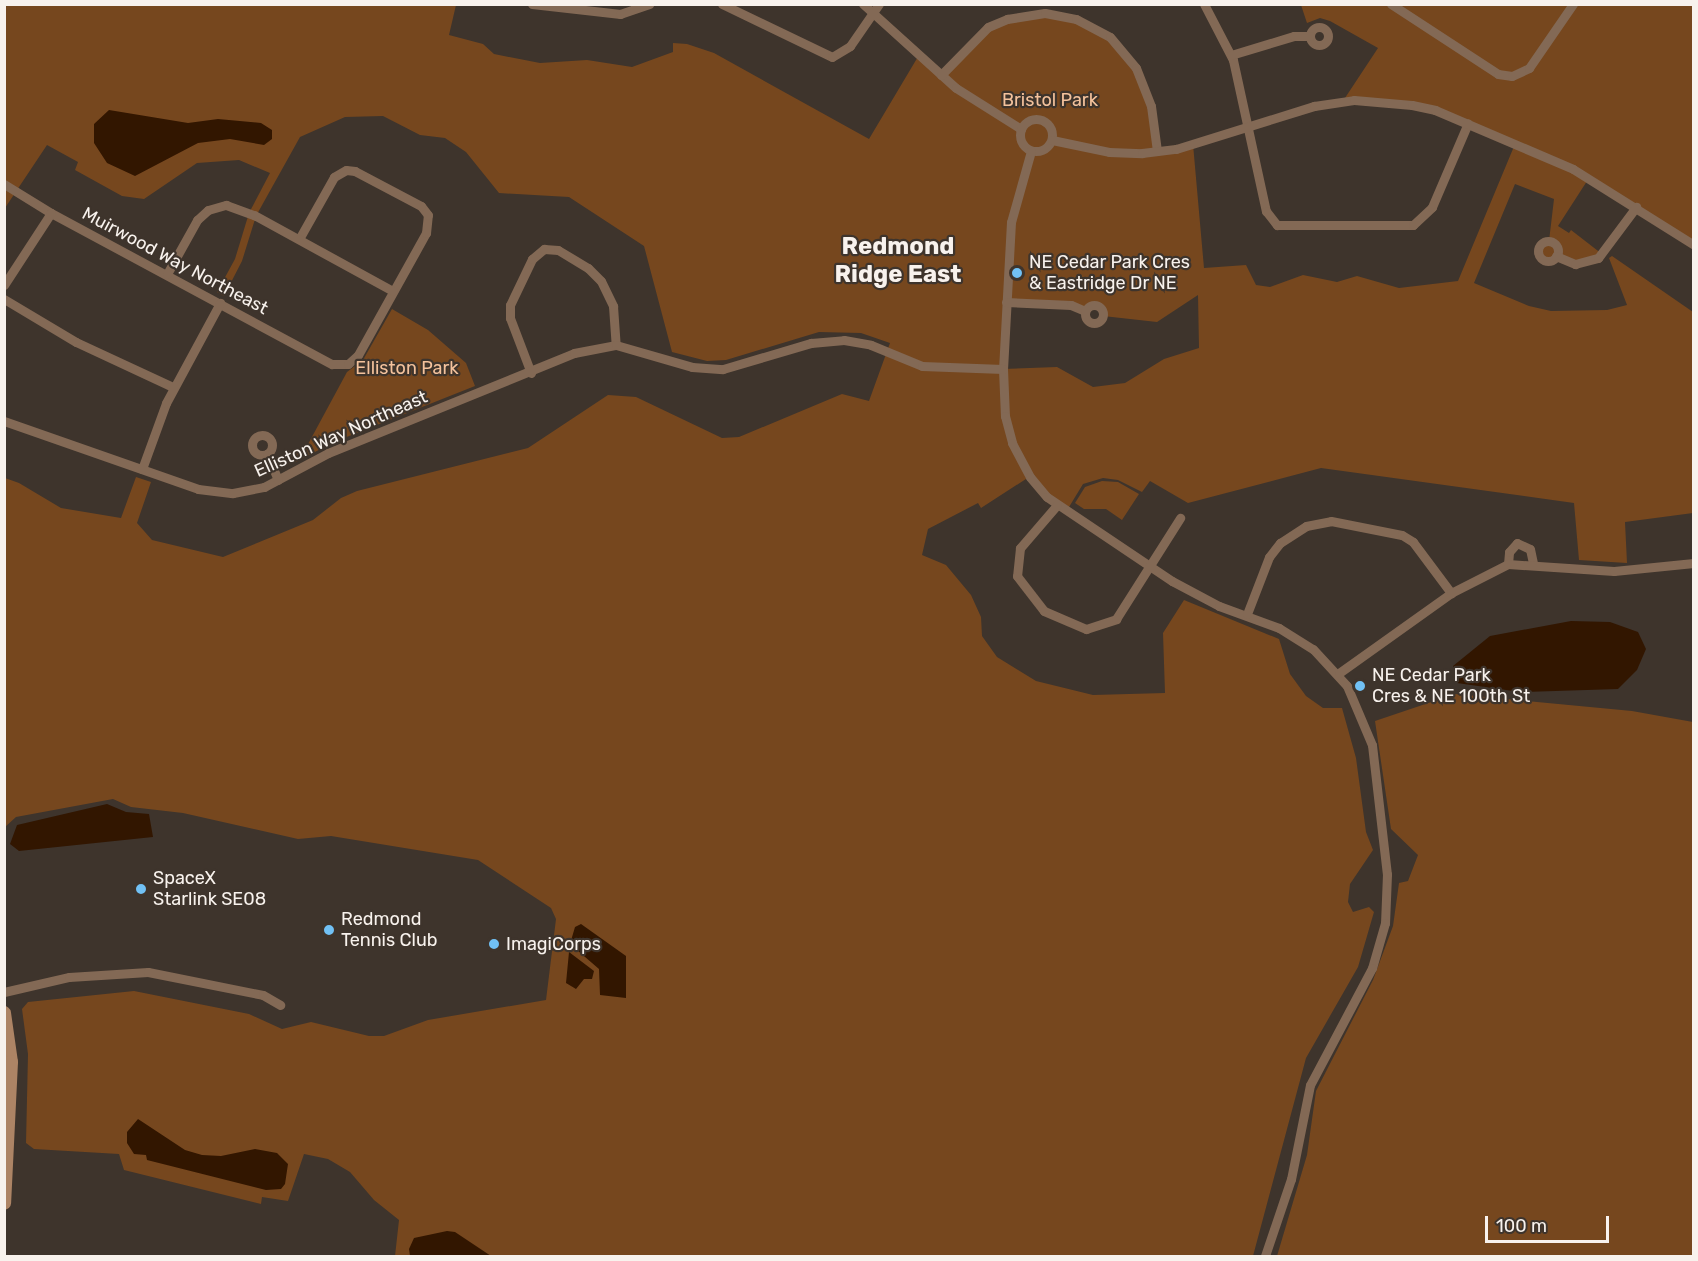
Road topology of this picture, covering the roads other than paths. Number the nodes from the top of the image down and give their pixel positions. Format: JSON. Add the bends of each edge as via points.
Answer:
{"nodes":[{"id":1,"x":532,"y":4,"type":"edge"},
{"id":2,"x":649,"y":4,"type":"edge"},
{"id":3,"x":722,"y":4,"type":"edge"},
{"id":4,"x":862,"y":4,"type":"edge"},
{"id":5,"x":879,"y":4,"type":"edge"},
{"id":6,"x":1204,"y":4,"type":"edge"},
{"id":7,"x":1391,"y":4,"type":"edge"},
{"id":8,"x":1573,"y":4,"type":"edge"},
{"id":9,"x":872,"y":12,"type":"junction"},
{"id":10,"x":1310,"y":36,"type":"dead end"},
{"id":11,"x":1231,"y":55,"type":"junction"},
{"id":12,"x":941,"y":75,"type":"junction"},
{"id":13,"x":1468,"y":123,"type":"junction"},
{"id":14,"x":1248,"y":128,"type":"junction"},
{"id":15,"x":1021,"y":129,"type":"junction"},
{"id":16,"x":1052,"y":140,"type":"junction"},
{"id":17,"x":1031,"y":151,"type":"junction"},
{"id":18,"x":1157,"y":151,"type":"junction"},
{"id":19,"x":4,"y":184,"type":"edge"},
{"id":20,"x":1635,"y":207,"type":"junction"},
{"id":21,"x":51,"y":213,"type":"junction"},
{"id":22,"x":299,"y":239,"type":"junction"},
{"id":23,"x":1694,"y":245,"type":"edge"},
{"id":24,"x":1556,"y":256,"type":"dead end"},
{"id":25,"x":167,"y":274,"type":"junction"},
{"id":26,"x":4,"y":285,"type":"edge"},
{"id":27,"x":393,"y":291,"type":"junction"},
{"id":28,"x":4,"y":299,"type":"edge"},
{"id":29,"x":1006,"y":302,"type":"junction"},
{"id":30,"x":220,"y":303,"type":"junction"},
{"id":31,"x":1085,"y":311,"type":"dead end"},
{"id":32,"x":616,"y":345,"type":"junction"},
{"id":33,"x":1003,"y":369,"type":"junction"},
{"id":34,"x":531,"y":373,"type":"junction"},
{"id":35,"x":173,"y":387,"type":"junction"},
{"id":36,"x":4,"y":422,"type":"edge"},
{"id":37,"x":267,"y":454,"type":"dead end"},
{"id":38,"x":142,"y":470,"type":"junction"},
{"id":39,"x":278,"y":480,"type":"junction"},
{"id":40,"x":1057,"y":505,"type":"junction"},
{"id":41,"x":1180,"y":518,"type":"dead end"},
{"id":42,"x":1694,"y":563,"type":"edge"},
{"id":43,"x":1508,"y":564,"type":"junction"},
{"id":44,"x":1533,"y":564,"type":"junction"},
{"id":45,"x":1150,"y":567,"type":"junction"},
{"id":46,"x":1451,"y":593,"type":"junction"},
{"id":47,"x":1248,"y":614,"type":"junction"},
{"id":48,"x":1339,"y":673,"type":"junction"},
{"id":49,"x":4,"y":993,"type":"edge"},
{"id":50,"x":280,"y":1005,"type":"dead end"},
{"id":51,"x":4,"y":1013,"type":"edge"},
{"id":52,"x":4,"y":1203,"type":"edge"},
{"id":53,"x":1265,"y":1257,"type":"edge"}],
"edges":[{"from":1,"to":2,"type":"street","via":[[620,14]]},
{"from":3,"to":9,"type":"street","via":[[832,57],[850,46]]},
{"from":4,"to":9,"type":"street"},
{"from":5,"to":9,"type":"street"},
{"from":6,"to":11,"type":"street"},
{"from":7,"to":8,"type":"street","via":[[1498,74],[1512,76],[1529,68]]},
{"from":9,"to":12,"type":"street"},
{"from":10,"to":11,"type":"street","via":[[1294,36]]},
{"from":11,"to":14,"type":"street"},
{"from":12,"to":15,"type":"street","via":[[991,113]]},
{"from":12,"to":18,"type":"street","via":[[988,27],[1007,19],[1045,13],[1076,19],[1110,37],[1136,68],[1151,106]]},
{"from":13,"to":14,"type":"street","via":[[1412,105],[1354,100],[1314,106]]},
{"from":13,"to":14,"type":"street","via":[[1432,207],[1413,225],[1393,227],[1304,223],[1288,227],[1273,222],[1266,211]]},
{"from":13,"to":20,"type":"street","via":[[1573,169]]},
{"from":14,"to":18,"type":"street"},
{"from":15,"to":16,"type":"street","via":[[1028,121],[1044,121],[1051,129]]},
{"from":15,"to":17,"type":"street","via":[[1020,140]]},
{"from":16,"to":17,"type":"street","via":[[1041,151]]},
{"from":16,"to":18,"type":"street","via":[[1109,152]]},
{"from":17,"to":29,"type":"street","via":[[1011,222]]},
{"from":19,"to":21,"type":"street","name":"Muirwood Way Northeast"},
{"from":20,"to":23,"type":"street"},
{"from":20,"to":24,"type":"street","via":[[1598,258],[1575,264]]},
{"from":21,"to":25,"type":"street","name":"Muirwood Way Northeast"},
{"from":21,"to":26,"type":"street"},
{"from":22,"to":25,"type":"street","via":[[232,205],[208,210],[193,227]]},
{"from":22,"to":27,"type":"street"},
{"from":22,"to":27,"type":"street","via":[[334,177],[343,171],[356,171],[421,206],[428,215],[428,229]]},
{"from":25,"to":30,"type":"street","name":"Muirwood Way Northeast"},
{"from":27,"to":30,"type":"street","name":"Muirwood Way Northeast","via":[[356,358],[344,365],[332,364]]},
{"from":28,"to":35,"type":"street","via":[[75,342]]},
{"from":29,"to":31,"type":"street","via":[[1071,305]]},
{"from":29,"to":33,"type":"street"},
{"from":30,"to":35,"type":"street"},
{"from":32,"to":33,"type":"street","name":"Elliston Way Northeast","via":[[692,367],[723,369],[811,343],[844,340],[871,345],[922,366]]},
{"from":32,"to":34,"type":"street","name":"Elliston Way Northeast","via":[[574,353]]},
{"from":32,"to":34,"type":"street","via":[[613,306],[601,281],[558,250],[544,249],[532,259],[510,305],[510,318]]},
{"from":33,"to":40,"type":"street","via":[[1005,416],[1012,443],[1030,477]]},
{"from":34,"to":39,"type":"street","name":"Elliston Way Northeast","via":[[328,453]]},
{"from":35,"to":38,"type":"street"},
{"from":36,"to":38,"type":"street","name":"Elliston Way Northeast"},
{"from":37,"to":39,"type":"street"},
{"from":38,"to":39,"type":"street","name":"Elliston Way Northeast","via":[[217,493],[249,492]]},
{"from":40,"to":45,"type":"street"},
{"from":40,"to":45,"type":"street","via":[[1024,543],[1016,563],[1021,586],[1044,611],[1073,627],[1107,625],[1124,610]]},
{"from":41,"to":45,"type":"street"},
{"from":42,"to":44,"type":"street","via":[[1614,572]]},
{"from":43,"to":44,"type":"street"},
{"from":43,"to":44,"type":"street","via":[[1509,552],[1517,543],[1530,549]]},
{"from":43,"to":46,"type":"street"},
{"from":45,"to":47,"type":"street","via":[[1205,600]]},
{"from":46,"to":47,"type":"street","via":[[1413,542],[1402,535],[1331,522],[1293,534],[1269,556]]},
{"from":46,"to":48,"type":"street"},
{"from":47,"to":48,"type":"street","via":[[1305,643]]},
{"from":48,"to":53,"type":"street","via":[[1362,714],[1374,756],[1387,874],[1385,923],[1372,968],[1310,1085],[1291,1179]]},
{"from":49,"to":50,"type":"street","via":[[69,977],[148,972],[263,995]]},
{"from":51,"to":52,"type":"street","via":[[11,1062]]}]}
